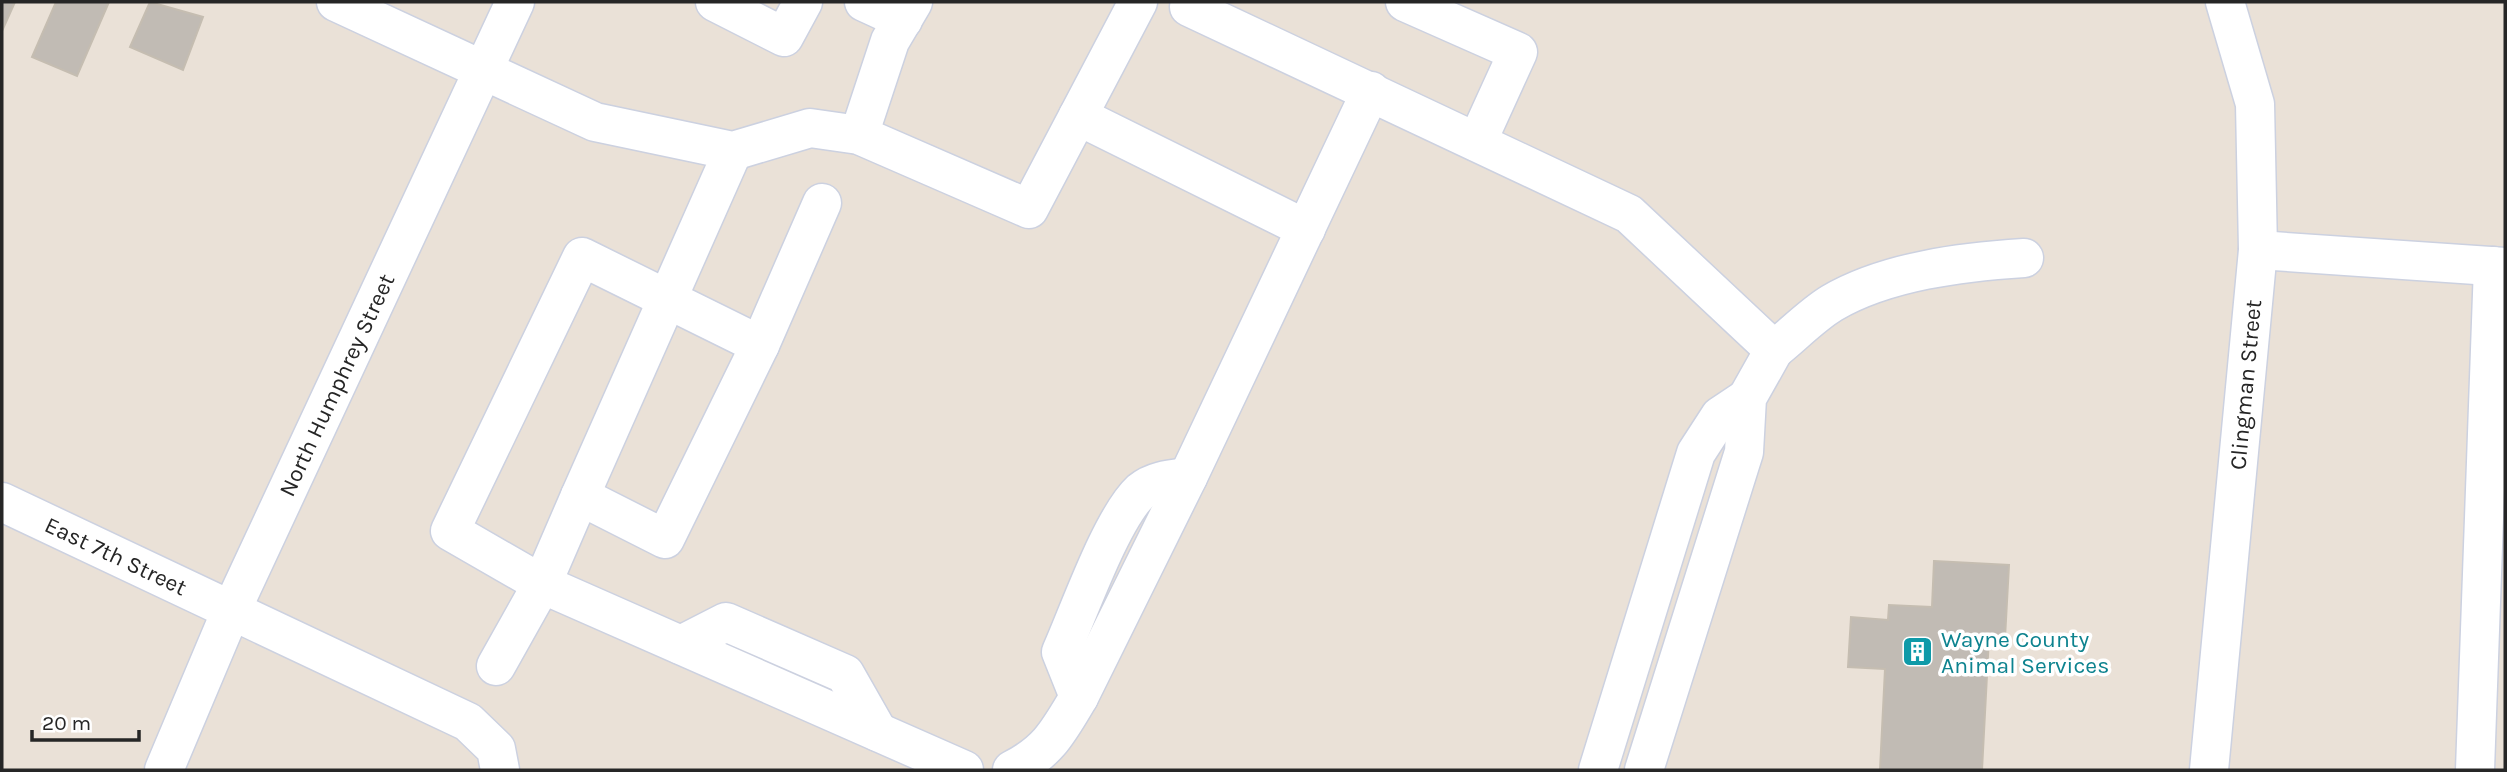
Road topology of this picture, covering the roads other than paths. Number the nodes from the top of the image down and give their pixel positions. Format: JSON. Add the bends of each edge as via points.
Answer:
{"nodes":[{"id":1,"x":336,"y":2,"type":"edge"},
{"id":2,"x":515,"y":2,"type":"edge"},
{"id":3,"x":715,"y":2,"type":"edge"},
{"id":4,"x":803,"y":2,"type":"edge"},
{"id":5,"x":864,"y":2,"type":"edge"},
{"id":6,"x":1138,"y":2,"type":"edge"},
{"id":7,"x":1405,"y":2,"type":"edge"},
{"id":8,"x":2225,"y":2,"type":"edge"},
{"id":9,"x":1184,"y":3,"type":"edge"},
{"id":10,"x":908,"y":11,"type":"edge"},
{"id":11,"x":482,"y":69,"type":"junction"},
{"id":12,"x":1371,"y":91,"type":"junction"},
{"id":13,"x":1078,"y":116,"type":"junction"},
{"id":14,"x":859,"y":135,"type":"junction"},
{"id":15,"x":1477,"y":142,"type":"junction"},
{"id":16,"x":733,"y":152,"type":"junction"},
{"id":17,"x":822,"y":203,"type":"dead end"},
{"id":18,"x":1306,"y":229,"type":"junction"},
{"id":19,"x":2259,"y":250,"type":"junction"},
{"id":20,"x":2024,"y":258,"type":"dead end"},
{"id":21,"x":2499,"y":266,"type":"edge"},
{"id":22,"x":668,"y":300,"type":"junction"},
{"id":23,"x":760,"y":345,"type":"junction"},
{"id":24,"x":1774,"y":350,"type":"junction"},
{"id":25,"x":1747,"y":398,"type":"junction"},
{"id":26,"x":580,"y":496,"type":"junction"},
{"id":27,"x":2,"y":502,"type":"edge"},
{"id":28,"x":542,"y":584,"type":"junction"},
{"id":29,"x":231,"y":611,"type":"junction"},
{"id":30,"x":496,"y":666,"type":"dead end"},
{"id":31,"x":164,"y":770,"type":"edge"},
{"id":32,"x":500,"y":770,"type":"edge"},
{"id":33,"x":964,"y":770,"type":"edge"},
{"id":34,"x":1012,"y":770,"type":"edge"},
{"id":35,"x":1598,"y":770,"type":"edge"},
{"id":36,"x":1644,"y":770,"type":"edge"},
{"id":37,"x":2209,"y":770,"type":"edge"},
{"id":38,"x":2475,"y":770,"type":"edge"}],
"edges":[{"from":1,"to":11,"type":"street"},
{"from":2,"to":11,"type":"street","name":"North Humphrey Street"},
{"from":3,"to":4,"type":"street","via":[[784,37]]},
{"from":5,"to":10,"type":"street"},
{"from":6,"to":13,"type":"street"},
{"from":7,"to":15,"type":"street","via":[[1518,52]]},
{"from":8,"to":19,"type":"street","name":"Clingman Street","via":[[2255,103]]},
{"from":9,"to":12,"type":"street"},
{"from":10,"to":14,"type":"street","via":[[890,41]]},
{"from":11,"to":16,"type":"street","via":[[594,122]]},
{"from":11,"to":29,"type":"street","name":"North Humphrey Street"},
{"from":12,"to":15,"type":"street"},
{"from":12,"to":18,"type":"street"},
{"from":13,"to":14,"type":"street","via":[[1029,209]]},
{"from":13,"to":18,"type":"street"},
{"from":14,"to":16,"type":"street","via":[[810,128]]},
{"from":15,"to":24,"type":"street","via":[[1629,214]]},
{"from":16,"to":22,"type":"street"},
{"from":17,"to":23,"type":"street"},
{"from":18,"to":34,"type":"street","via":[[1079,698],[1037,757]]},
{"from":19,"to":21,"type":"street"},
{"from":19,"to":37,"type":"street","name":"Clingman Street"},
{"from":20,"to":24,"type":"street","via":[[1958,262],[1892,279],[1832,303]]},
{"from":21,"to":38,"type":"street"},
{"from":22,"to":23,"type":"street"},
{"from":22,"to":26,"type":"street"},
{"from":22,"to":28,"type":"street","via":[[582,257],[450,531]]},
{"from":23,"to":26,"type":"street","via":[[665,539]]},
{"from":24,"to":25,"type":"street"},
{"from":25,"to":35,"type":"street","via":[[1720,416],[1696,453]]},
{"from":25,"to":36,"type":"street","via":[[1744,453]]},
{"from":26,"to":28,"type":"street"},
{"from":27,"to":29,"type":"street","name":"East 7th Street"},
{"from":28,"to":30,"type":"street"},
{"from":28,"to":33,"type":"street"},
{"from":29,"to":31,"type":"street","name":"North Humphrey Street"},
{"from":29,"to":32,"type":"street","name":"East 7th Street","via":[[468,722],[496,749]]}]}
